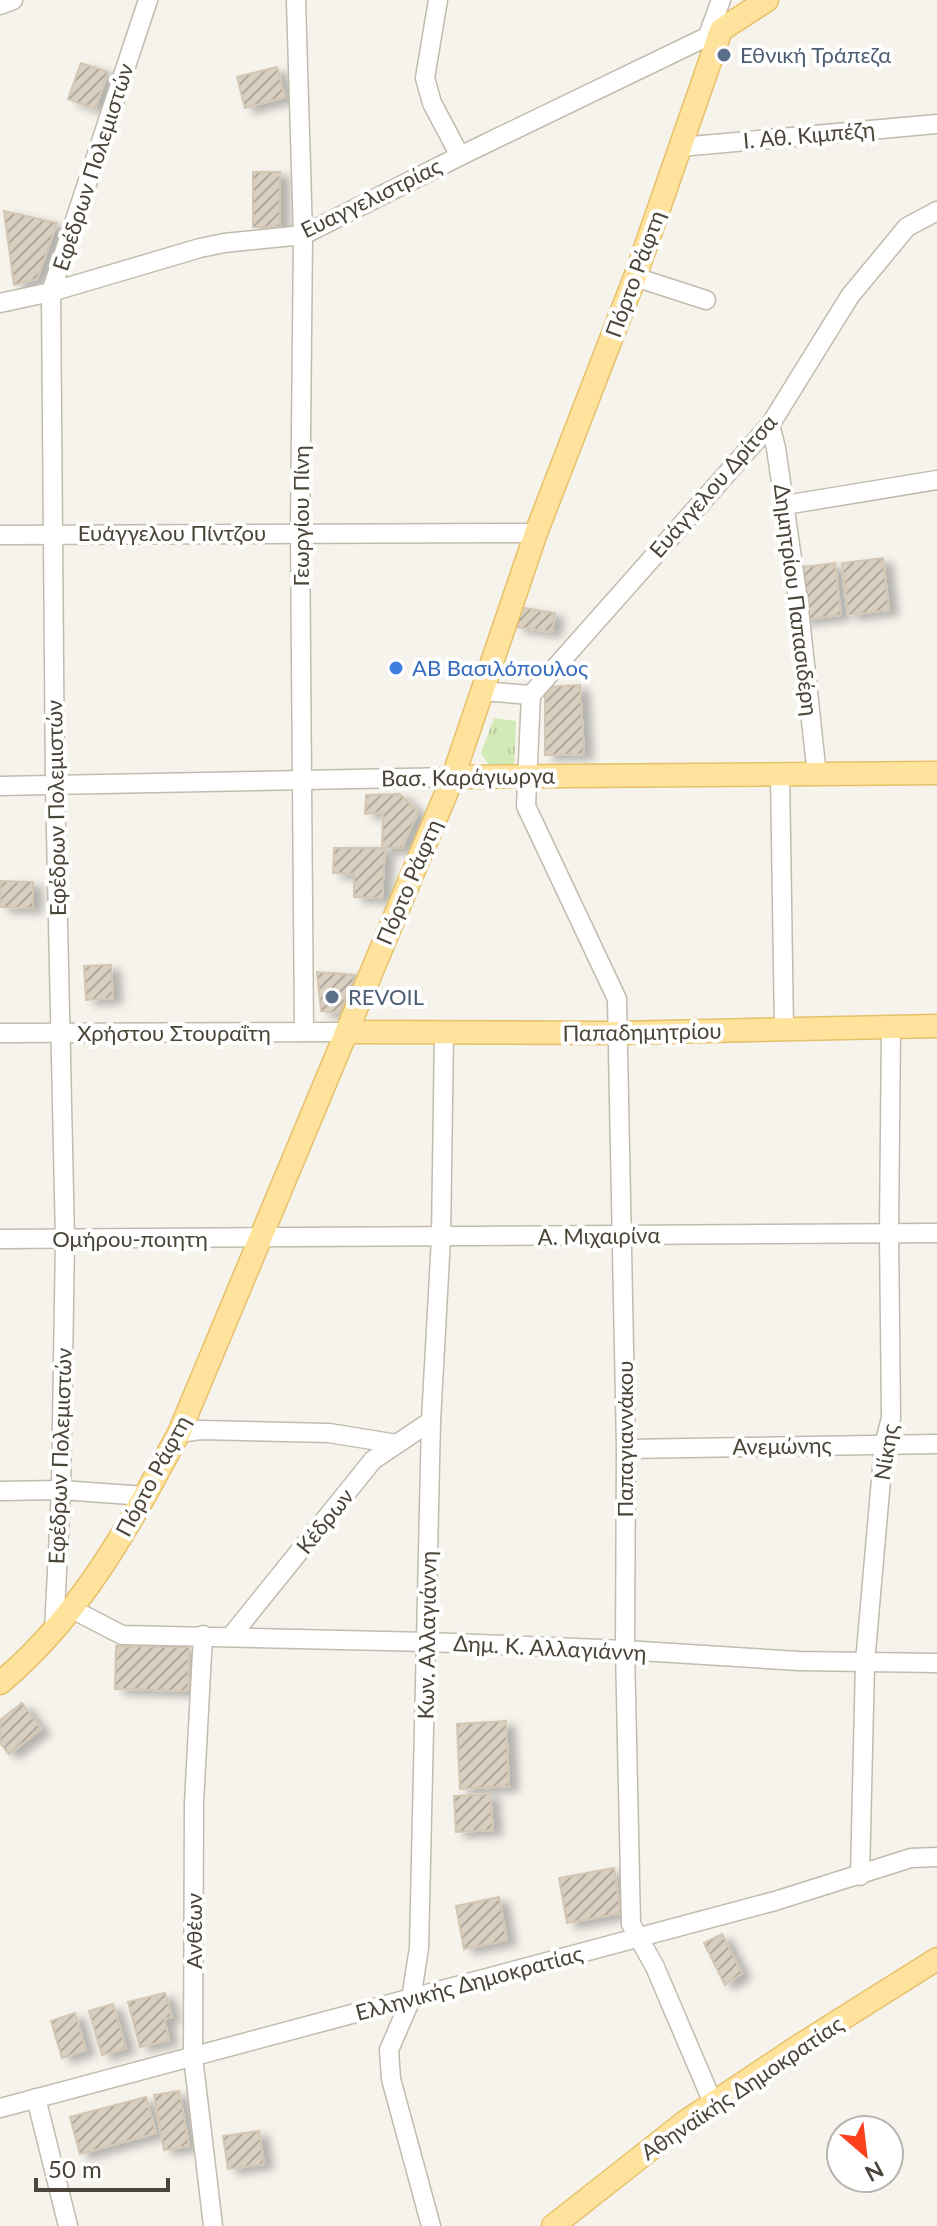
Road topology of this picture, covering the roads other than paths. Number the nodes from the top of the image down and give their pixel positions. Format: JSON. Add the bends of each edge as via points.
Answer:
{"nodes":[{"id":1,"x":13,"y":0,"type":"edge"},
{"id":2,"x":148,"y":0,"type":"edge"},
{"id":3,"x":296,"y":0,"type":"edge"},
{"id":4,"x":438,"y":0,"type":"edge"},
{"id":5,"x":721,"y":0,"type":"edge"},
{"id":6,"x":767,"y":0,"type":"edge"},
{"id":7,"x":0,"y":5,"type":"edge"},
{"id":8,"x":714,"y":34,"type":"junction"},
{"id":9,"x":937,"y":124,"type":"edge"},
{"id":10,"x":680,"y":147,"type":"junction"},
{"id":11,"x":460,"y":156,"type":"junction"},
{"id":12,"x":937,"y":211,"type":"edge"},
{"id":13,"x":303,"y":235,"type":"junction"},
{"id":14,"x":635,"y":277,"type":"junction"},
{"id":15,"x":51,"y":292,"type":"junction"},
{"id":16,"x":706,"y":300,"type":"dead end"},
{"id":17,"x":0,"y":303,"type":"edge"},
{"id":18,"x":770,"y":425,"type":"junction"},
{"id":19,"x":937,"y":480,"type":"edge"},
{"id":20,"x":785,"y":505,"type":"junction"},
{"id":21,"x":300,"y":532,"type":"junction"},
{"id":22,"x":536,"y":533,"type":"junction"},
{"id":23,"x":52,"y":534,"type":"junction"},
{"id":24,"x":0,"y":535,"type":"edge"},
{"id":25,"x":481,"y":691,"type":"junction"},
{"id":26,"x":531,"y":695,"type":"junction"},
{"id":27,"x":937,"y":773,"type":"edge"},
{"id":28,"x":780,"y":774,"type":"junction"},
{"id":29,"x":817,"y":775,"type":"junction"},
{"id":30,"x":453,"y":777,"type":"junction"},
{"id":31,"x":525,"y":777,"type":"junction"},
{"id":32,"x":303,"y":780,"type":"junction"},
{"id":33,"x":55,"y":785,"type":"junction"},
{"id":34,"x":0,"y":786,"type":"edge"},
{"id":35,"x":937,"y":1026,"type":"edge"},
{"id":36,"x":891,"y":1027,"type":"junction"},
{"id":37,"x":784,"y":1029,"type":"junction"},
{"id":38,"x":304,"y":1032,"type":"junction"},
{"id":39,"x":347,"y":1032,"type":"junction"},
{"id":40,"x":0,"y":1033,"type":"edge"},
{"id":41,"x":62,"y":1033,"type":"junction"},
{"id":42,"x":444,"y":1033,"type":"junction"},
{"id":43,"x":619,"y":1033,"type":"junction"},
{"id":44,"x":889,"y":1232,"type":"junction"},
{"id":45,"x":937,"y":1233,"type":"edge"},
{"id":46,"x":623,"y":1236,"type":"junction"},
{"id":47,"x":441,"y":1238,"type":"junction"},
{"id":48,"x":0,"y":1239,"type":"edge"},
{"id":49,"x":65,"y":1239,"type":"junction"},
{"id":50,"x":260,"y":1239,"type":"junction"},
{"id":51,"x":431,"y":1421,"type":"junction"},
{"id":52,"x":179,"y":1433,"type":"junction"},
{"id":53,"x":397,"y":1444,"type":"junction"},
{"id":54,"x":937,"y":1444,"type":"edge"},
{"id":55,"x":884,"y":1445,"type":"junction"},
{"id":56,"x":626,"y":1449,"type":"junction"},
{"id":57,"x":61,"y":1490,"type":"junction"},
{"id":58,"x":0,"y":1491,"type":"edge"},
{"id":59,"x":145,"y":1496,"type":"junction"},
{"id":60,"x":72,"y":1609,"type":"junction"},
{"id":61,"x":54,"y":1632,"type":"junction"},
{"id":62,"x":203,"y":1635,"type":"junction"},
{"id":63,"x":232,"y":1635,"type":"junction"},
{"id":64,"x":427,"y":1642,"type":"junction"},
{"id":65,"x":625,"y":1650,"type":"junction"},
{"id":66,"x":865,"y":1663,"type":"junction"},
{"id":67,"x":937,"y":1663,"type":"edge"},
{"id":68,"x":0,"y":1683,"type":"edge"},
{"id":69,"x":937,"y":1857,"type":"edge"},
{"id":70,"x":860,"y":1876,"type":"junction"},
{"id":71,"x":637,"y":1936,"type":"junction"},
{"id":72,"x":937,"y":1959,"type":"edge"},
{"id":73,"x":411,"y":1999,"type":"junction"},
{"id":74,"x":193,"y":2057,"type":"junction"},
{"id":75,"x":36,"y":2098,"type":"junction"},
{"id":76,"x":713,"y":2103,"type":"junction"},
{"id":77,"x":0,"y":2108,"type":"edge"},
{"id":78,"x":68,"y":2226,"type":"edge"},
{"id":79,"x":213,"y":2226,"type":"edge"},
{"id":80,"x":431,"y":2226,"type":"edge"},
{"id":81,"x":553,"y":2226,"type":"edge"}],
"edges":[{"from":1,"to":7,"type":"street"},
{"from":2,"to":15,"type":"street","name":"Εφέδρων Πολεμιστών"},
{"from":3,"to":13,"type":"street","name":"Γεωργίου Πίνη"},
{"from":4,"to":11,"type":"street","via":[[425,78]]},
{"from":5,"to":8,"type":"street"},
{"from":6,"to":8,"type":"main road"},
{"from":8,"to":10,"type":"main road","name":"Πόρτο Ράφτη"},
{"from":8,"to":11,"type":"street","name":"Ευαγγελιστρίας"},
{"from":9,"to":10,"type":"street","name":"Ι. Αθ. Κιμπέζη"},
{"from":10,"to":14,"type":"main road","name":"Πόρτο Ράφτη"},
{"from":11,"to":13,"type":"street","name":"Ευαγγελιστρίας"},
{"from":12,"to":18,"type":"street","name":"Ευάγγελου Δρίτσα","via":[[907,227],[850,296]]},
{"from":13,"to":15,"type":"street","name":"Ευαγγελιστρίας","via":[[200,248]]},
{"from":13,"to":21,"type":"street","name":"Γεωργίου Πίνη"},
{"from":14,"to":16,"type":"street"},
{"from":14,"to":22,"type":"main road","name":"Πόρτο Ράφτη"},
{"from":15,"to":17,"type":"street","name":"Ευαγγελιστρίας"},
{"from":15,"to":23,"type":"street","name":"Εφέδρων Πολεμιστών"},
{"from":18,"to":20,"type":"street","name":"Δημητρίου Παπασιδέρη"},
{"from":18,"to":26,"type":"street","name":"Ευάγγελου Δρίτσα"},
{"from":19,"to":20,"type":"street"},
{"from":20,"to":29,"type":"street","name":"Δημητρίου Παπασιδέρη"},
{"from":21,"to":22,"type":"street","name":"Ευάγγελου Πίντζου"},
{"from":21,"to":23,"type":"street","name":"Ευάγγελου Πίντζου"},
{"from":21,"to":32,"type":"street","name":"Γεωργίου Πίνη"},
{"from":22,"to":25,"type":"main road","name":"Πόρτο Ράφτη"},
{"from":23,"to":24,"type":"street","name":"Ευάγγελου Πίντζου"},
{"from":23,"to":33,"type":"street","name":"Εφέδρων Πολεμιστών"},
{"from":25,"to":26,"type":"street"},
{"from":25,"to":30,"type":"main road","name":"Πόρτο Ράφτη"},
{"from":26,"to":31,"type":"street"},
{"from":27,"to":29,"type":"main road","name":"Βασ. Καράγιωργα"},
{"from":28,"to":29,"type":"main road","name":"Βασ. Καράγιωργα"},
{"from":28,"to":31,"type":"main road","name":"Βασ. Καράγιωργα"},
{"from":28,"to":37,"type":"street"},
{"from":30,"to":31,"type":"main road","name":"Βασ. Καράγιωργα"},
{"from":30,"to":32,"type":"street","name":"Βασ. Καράγιωργα"},
{"from":30,"to":39,"type":"main road","name":"Πόρτο Ράφτη"},
{"from":31,"to":43,"type":"street","name":"Παπαγιαννάκου","via":[[526,806],[617,999]]},
{"from":32,"to":33,"type":"street","name":"Βασ. Καράγιωργα"},
{"from":32,"to":38,"type":"street","name":"Γεωργίου Πίνη"},
{"from":33,"to":34,"type":"street","name":"Βασ. Καράγιωργα"},
{"from":33,"to":41,"type":"street","name":"Εφέδρων Πολεμιστών"},
{"from":35,"to":36,"type":"main road","name":"Παπαδημητρίου"},
{"from":36,"to":37,"type":"main road","name":"Παπαδημητρίου"},
{"from":36,"to":44,"type":"street","name":"Νίκης"},
{"from":37,"to":43,"type":"main road","name":"Παπαδημητρίου"},
{"from":38,"to":39,"type":"street","name":"Χρήστου Στουραΐτη"},
{"from":38,"to":41,"type":"street","name":"Χρήστου Στουραΐτη"},
{"from":39,"to":42,"type":"main road","name":"Παπαδημητρίου"},
{"from":39,"to":50,"type":"main road","name":"Πόρτο Ράφτη"},
{"from":40,"to":41,"type":"street","name":"Χρήστου Στουραΐτη"},
{"from":41,"to":49,"type":"street","name":"Εφέδρων Πολεμιστών"},
{"from":42,"to":43,"type":"main road","name":"Παπαδημητρίου"},
{"from":42,"to":47,"type":"street","name":"Κων. Αλλαγιάννη"},
{"from":43,"to":46,"type":"street","name":"Παπαγιαννάκου"},
{"from":44,"to":45,"type":"street","name":"Α. Μιχαιρίνα"},
{"from":44,"to":46,"type":"street","name":"Α. Μιχαιρίνα"},
{"from":44,"to":55,"type":"street","name":"Νίκης","via":[[891,1418]]},
{"from":46,"to":47,"type":"street","name":"Α. Μιχαιρίνα"},
{"from":46,"to":56,"type":"street","name":"Παπαγιαννάκου"},
{"from":47,"to":50,"type":"street","name":"Α. Μιχαιρίνα"},
{"from":47,"to":51,"type":"street","name":"Κων. Αλλαγιάννη"},
{"from":48,"to":49,"type":"street","name":"Ομήρου-ποιητη"},
{"from":49,"to":50,"type":"street","name":"Ομήρου-ποιητη"},
{"from":49,"to":57,"type":"street","name":"Εφέδρων Πολεμιστών"},
{"from":50,"to":52,"type":"main road","name":"Πόρτο Ράφτη"},
{"from":51,"to":53,"type":"street","name":"Κέδρων"},
{"from":51,"to":64,"type":"street","name":"Κων. Αλλαγιάννη"},
{"from":52,"to":53,"type":"street","via":[[329,1433]]},
{"from":52,"to":59,"type":"main road","name":"Πόρτο Ράφτη"},
{"from":53,"to":63,"type":"street","name":"Κέδρων","via":[[373,1460]]},
{"from":54,"to":55,"type":"street","name":"Ανεμώνης"},
{"from":55,"to":56,"type":"street","name":"Ανεμώνης"},
{"from":55,"to":66,"type":"street","name":"Νίκης"},
{"from":56,"to":65,"type":"street","name":"Παπαγιαννάκου"},
{"from":57,"to":58,"type":"street"},
{"from":57,"to":59,"type":"street"},
{"from":57,"to":61,"type":"street","name":"Εφέδρων Πολεμιστών"},
{"from":59,"to":60,"type":"main road","name":"Πόρτο Ράφτη"},
{"from":60,"to":61,"type":"main road","name":"Πόρτο Ράφτη"},
{"from":60,"to":62,"type":"street","name":"Δημ. Κ. Αλλαγιάννη","via":[[122,1635]]},
{"from":61,"to":68,"type":"main road","name":"Πόρτο Ράφτη"},
{"from":62,"to":63,"type":"street","name":"Δημ. Κ. Αλλαγιάννη"},
{"from":62,"to":74,"type":"street","name":"Ανθέων","via":[[194,1803]]},
{"from":63,"to":64,"type":"street","name":"Δημ. Κ. Αλλαγιάννη"},
{"from":64,"to":65,"type":"street","name":"Δημ. Κ. Αλλαγιάννη"},
{"from":64,"to":73,"type":"street","name":"Κων. Αλλαγιάννη","via":[[419,1948]]},
{"from":65,"to":66,"type":"street","name":"Δημ. Κ. Αλλαγιάννη"},
{"from":65,"to":71,"type":"street","name":"Παπαγιαννάκου","via":[[631,1924]]},
{"from":66,"to":67,"type":"street","name":"Δημ. Κ. Αλλαγιάννη"},
{"from":66,"to":70,"type":"street","name":"Νίκης"},
{"from":69,"to":70,"type":"street","name":"Ελληνικής Δημοκρατίας","via":[[911,1858]]},
{"from":70,"to":71,"type":"street","name":"Ελληνικής Δημοκρατίας"},
{"from":71,"to":73,"type":"street","name":"Ελληνικής Δημοκρατίας"},
{"from":71,"to":76,"type":"street","name":"Παπαγιαννάκου"},
{"from":72,"to":76,"type":"main road","name":"Αθηναϊκής Δημοκρατίας"},
{"from":73,"to":74,"type":"street","name":"Ελληνικής Δημοκρατίας"},
{"from":73,"to":80,"type":"street","name":"Κων. Αλλαγιάννη","via":[[388,2059]]},
{"from":74,"to":75,"type":"street","name":"Ελληνικής Δημοκρατίας"},
{"from":74,"to":79,"type":"street","name":"Ανθέων"},
{"from":75,"to":77,"type":"street","name":"Ελληνικής Δημοκρατίας"},
{"from":75,"to":78,"type":"street"},
{"from":76,"to":81,"type":"main road","name":"Αθηναϊκής Δημοκρατίας"}]}
